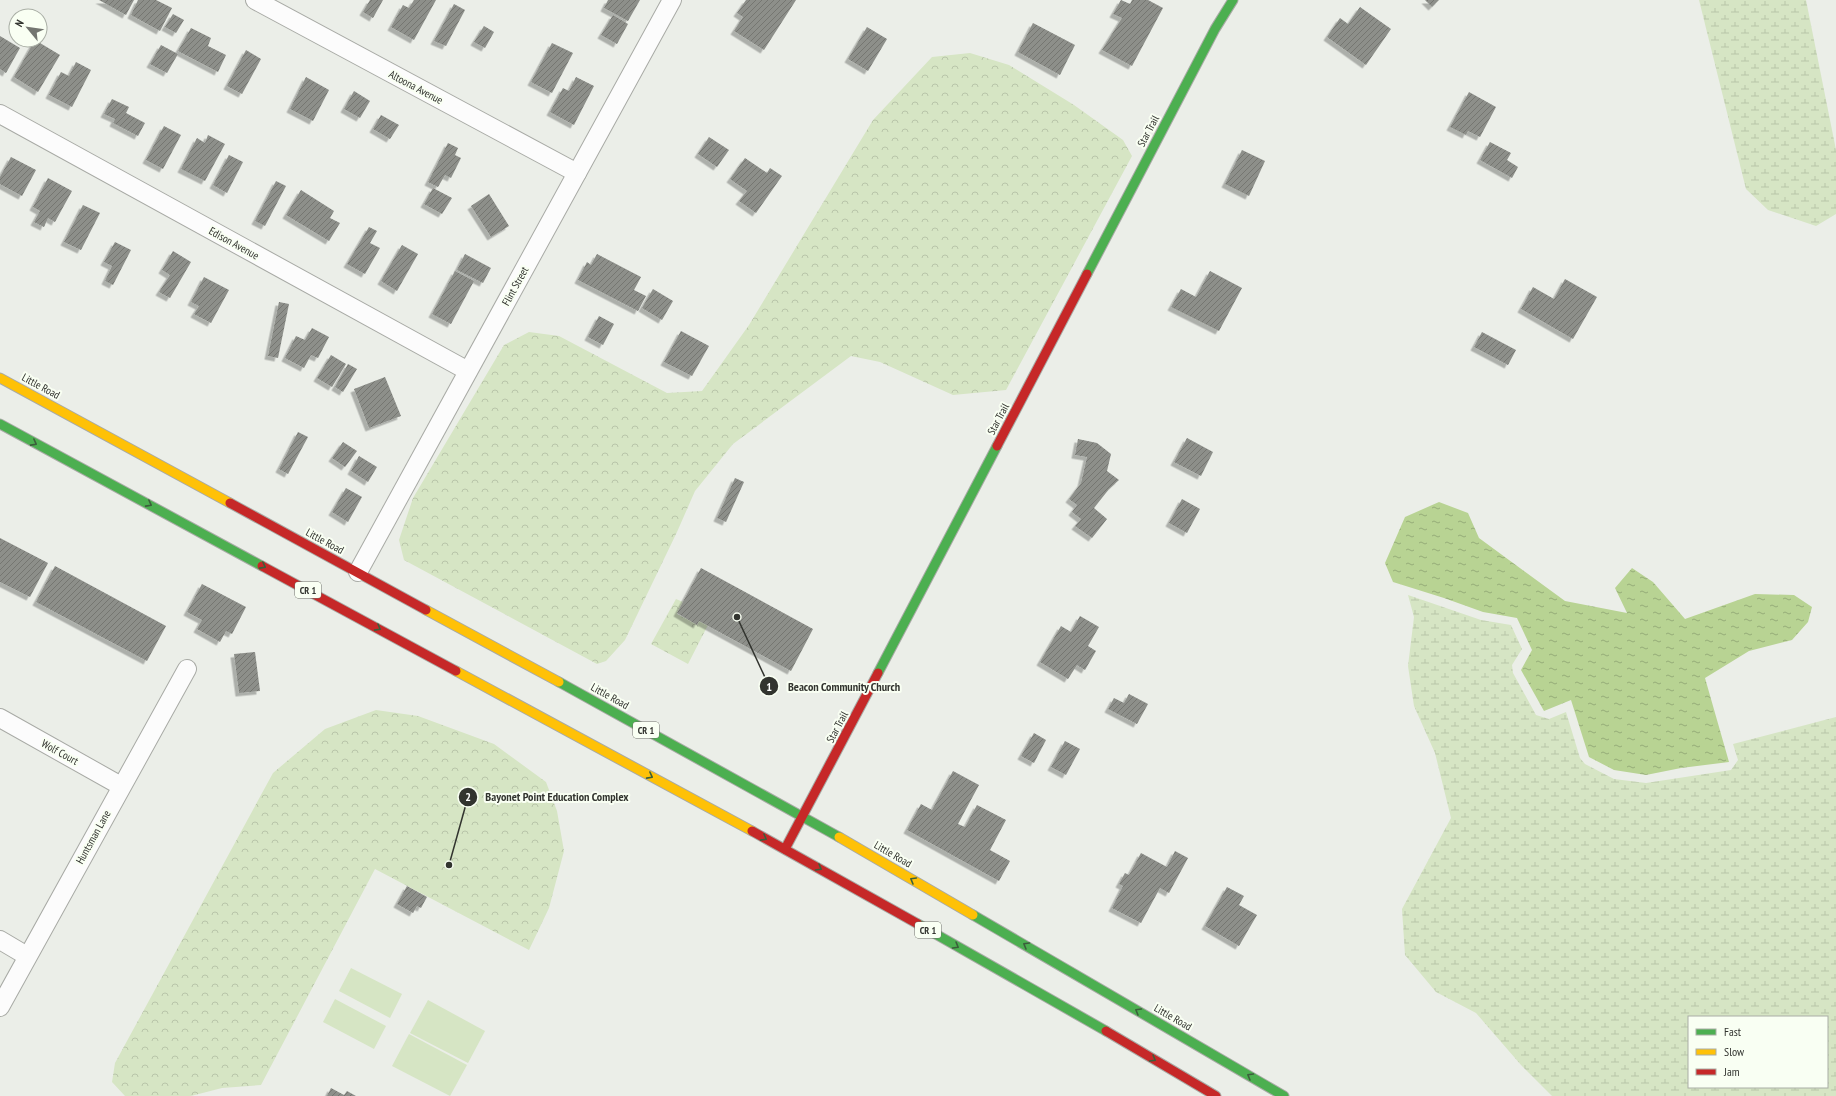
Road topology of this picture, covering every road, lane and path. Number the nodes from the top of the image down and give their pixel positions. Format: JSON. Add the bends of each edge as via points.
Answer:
{"nodes":[{"id":1,"x":255,"y":0,"type":"edge"},
{"id":2,"x":672,"y":0,"type":"edge"},
{"id":3,"x":1233,"y":0,"type":"edge"},
{"id":4,"x":0,"y":114,"type":"edge"},
{"id":5,"x":577,"y":173,"type":"junction"},
{"id":6,"x":468,"y":371,"type":"junction"},
{"id":7,"x":0,"y":378,"type":"edge"},
{"id":8,"x":0,"y":424,"type":"edge"},
{"id":9,"x":358,"y":572,"type":"junction"},
{"id":10,"x":188,"y":669,"type":"dead end"},
{"id":11,"x":0,"y":718,"type":"edge"},
{"id":12,"x":121,"y":786,"type":"junction"},
{"id":13,"x":804,"y":816,"type":"junction"},
{"id":14,"x":785,"y":849,"type":"junction"},
{"id":15,"x":0,"y":940,"type":"edge"},
{"id":16,"x":27,"y":956,"type":"junction"},
{"id":17,"x":0,"y":1007,"type":"edge"},
{"id":18,"x":1216,"y":1096,"type":"edge"},
{"id":19,"x":1284,"y":1096,"type":"edge"}],
"edges":[{"from":1,"to":5,"type":"street","name":"Altoona Avenue"},
{"from":2,"to":5,"type":"street","name":"Flint Street"},
{"from":3,"to":13,"type":"main road","name":"Star Trail","via":[[1215,28]]},
{"from":4,"to":6,"type":"street","name":"Edison Avenue"},
{"from":5,"to":6,"type":"street","name":"Flint Street"},
{"from":6,"to":9,"type":"street","name":"Flint Street"},
{"from":7,"to":9,"type":"main road","name":"Little Road","number":"CR 1"},
{"from":8,"to":14,"type":"main road","number":"CR 1","one_way":true},
{"from":9,"to":13,"type":"main road","name":"Little Road","number":"CR 1"},
{"from":10,"to":12,"type":"street","name":"Huntsman Lane"},
{"from":11,"to":12,"type":"street","name":"Wolf Court"},
{"from":12,"to":16,"type":"street","name":"Huntsman Lane"},
{"from":13,"to":14,"type":"main road","name":"Star Trail"},
{"from":19,"to":13,"type":"main road","name":"Little Road","number":"CR 1","one_way":true},
{"from":14,"to":18,"type":"main road","number":"CR 1","one_way":true},
{"from":15,"to":16,"type":"street"},
{"from":16,"to":17,"type":"street","name":"Huntsman Lane"}]}
